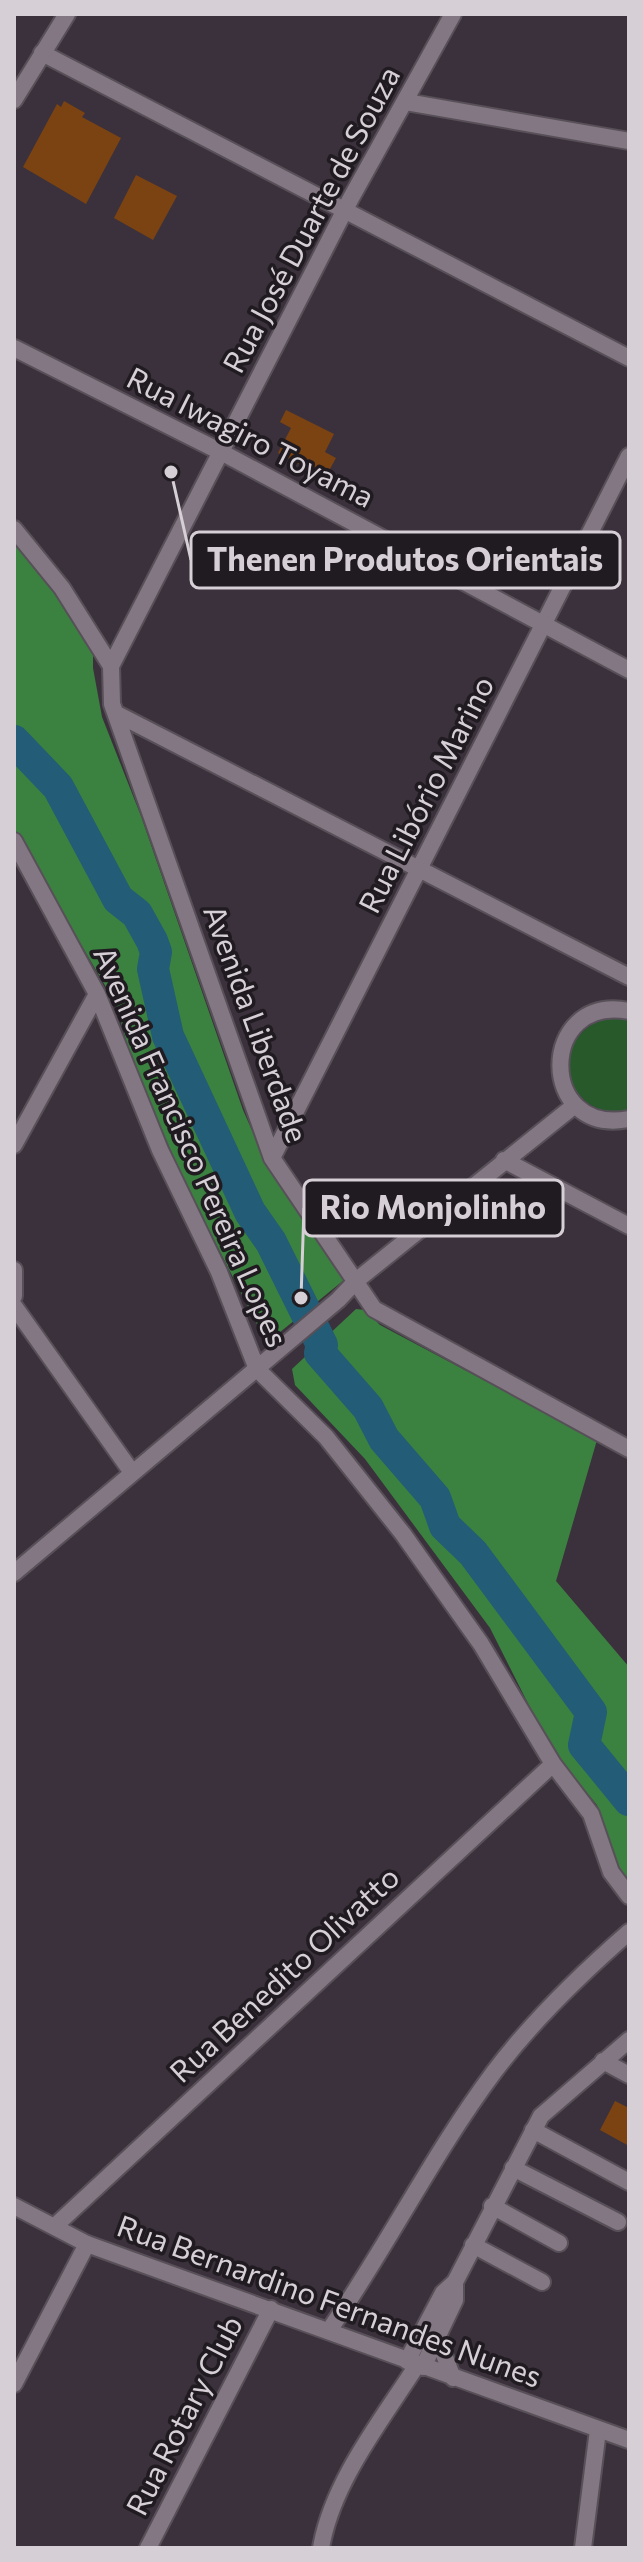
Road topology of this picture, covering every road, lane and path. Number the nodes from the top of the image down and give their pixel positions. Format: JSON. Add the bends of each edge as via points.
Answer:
{"nodes":[{"id":1,"x":67,"y":14,"type":"edge"},
{"id":2,"x":453,"y":14,"type":"edge"},
{"id":3,"x":42,"y":53,"type":"junction"},
{"id":4,"x":14,"y":100,"type":"edge"},
{"id":5,"x":406,"y":102,"type":"junction"},
{"id":6,"x":629,"y":141,"type":"edge"},
{"id":7,"x":347,"y":210,"type":"junction"},
{"id":8,"x":14,"y":348,"type":"edge"},
{"id":9,"x":629,"y":358,"type":"edge"},
{"id":10,"x":221,"y":452,"type":"junction"},
{"id":11,"x":629,"y":456,"type":"edge"},
{"id":12,"x":14,"y":529,"type":"edge"},
{"id":13,"x":545,"y":625,"type":"junction"},
{"id":14,"x":111,"y":666,"type":"junction"},
{"id":15,"x":629,"y":670,"type":"edge"},
{"id":16,"x":119,"y":715,"type":"junction"},
{"id":17,"x":14,"y":841,"type":"edge"},
{"id":18,"x":421,"y":869,"type":"junction"},
{"id":19,"x":629,"y":977,"type":"edge"},
{"id":20,"x":97,"y":994,"type":"junction"},
{"id":21,"x":629,"y":1011,"type":"edge"},
{"id":22,"x":575,"y":1105,"type":"junction"},
{"id":23,"x":629,"y":1119,"type":"edge"},
{"id":24,"x":14,"y":1145,"type":"edge"},
{"id":25,"x":272,"y":1158,"type":"junction"},
{"id":26,"x":504,"y":1160,"type":"junction"},
{"id":27,"x":629,"y":1226,"type":"edge"},
{"id":28,"x":14,"y":1270,"type":"edge"},
{"id":29,"x":357,"y":1280,"type":"junction"},
{"id":30,"x":14,"y":1296,"type":"edge"},
{"id":31,"x":14,"y":1306,"type":"edge"},
{"id":32,"x":257,"y":1369,"type":"junction"},
{"id":33,"x":629,"y":1449,"type":"edge"},
{"id":34,"x":131,"y":1471,"type":"junction"},
{"id":35,"x":18,"y":1563,"type":"edge"},
{"id":36,"x":553,"y":1764,"type":"junction"},
{"id":37,"x":629,"y":1896,"type":"edge"},
{"id":38,"x":629,"y":1932,"type":"edge"},
{"id":39,"x":629,"y":2040,"type":"edge"},
{"id":40,"x":603,"y":2061,"type":"junction"},
{"id":41,"x":629,"y":2075,"type":"edge"},
{"id":42,"x":533,"y":2130,"type":"junction"},
{"id":43,"x":513,"y":2168,"type":"junction"},
{"id":44,"x":629,"y":2182,"type":"edge"},
{"id":45,"x":14,"y":2206,"type":"edge"},
{"id":46,"x":492,"y":2206,"type":"junction"},
{"id":47,"x":618,"y":2222,"type":"dead end"},
{"id":48,"x":55,"y":2226,"type":"junction"},
{"id":49,"x":559,"y":2243,"type":"dead end"},
{"id":50,"x":87,"y":2244,"type":"junction"},
{"id":51,"x":473,"y":2245,"type":"junction"},
{"id":52,"x":455,"y":2282,"type":"junction"},
{"id":53,"x":542,"y":2282,"type":"dead end"},
{"id":54,"x":271,"y":2309,"type":"junction"},
{"id":55,"x":330,"y":2329,"type":"junction"},
{"id":56,"x":438,"y":2339,"type":"junction"},
{"id":57,"x":416,"y":2364,"type":"junction"},
{"id":58,"x":453,"y":2378,"type":"junction"},
{"id":59,"x":14,"y":2384,"type":"edge"},
{"id":60,"x":598,"y":2430,"type":"junction"},
{"id":61,"x":629,"y":2440,"type":"edge"},
{"id":62,"x":148,"y":2548,"type":"edge"},
{"id":63,"x":321,"y":2548,"type":"edge"},
{"id":64,"x":583,"y":2548,"type":"edge"}],
"edges":[{"from":1,"to":3,"type":"street"},
{"from":2,"to":5,"type":"street","name":"Rua José Duarte de Souza"},
{"from":3,"to":4,"type":"street"},
{"from":3,"to":7,"type":"street"},
{"from":5,"to":6,"type":"street"},
{"from":5,"to":7,"type":"street","name":"Rua José Duarte de Souza"},
{"from":7,"to":9,"type":"street"},
{"from":7,"to":10,"type":"street","name":"Rua José Duarte de Souza"},
{"from":8,"to":10,"type":"street","name":"Rua Iwagiro Toyama"},
{"from":10,"to":13,"type":"street","name":"Rua Iwagiro Toyama"},
{"from":10,"to":14,"type":"street","name":"Rua José Duarte de Souza"},
{"from":11,"to":13,"type":"street","name":"Rua Libório Marino"},
{"from":12,"to":14,"type":"street","name":"Avenida Liberdade","via":[[62,588]]},
{"from":13,"to":15,"type":"street","name":"Rua Iwagiro Toyama"},
{"from":13,"to":18,"type":"street","name":"Rua Libório Marino"},
{"from":14,"to":16,"type":"street","name":"Avenida Liberdade","via":[[112,704]]},
{"from":16,"to":18,"type":"street"},
{"from":16,"to":25,"type":"street","name":"Avenida Liberdade"},
{"from":17,"to":20,"type":"street","name":"Avenida Francisco Pereira Lopes"},
{"from":18,"to":19,"type":"street"},
{"from":18,"to":25,"type":"street","name":"Rua Libório Marino"},
{"from":20,"to":24,"type":"street"},
{"from":20,"to":32,"type":"street","name":"Avenida Francisco Pereira Lopes"},
{"from":21,"to":22,"type":"street","via":[[594,1012],[563,1043],[563,1086]]},
{"from":22,"to":23,"type":"street","via":[[593,1117]]},
{"from":22,"to":26,"type":"street"},
{"from":25,"to":29,"type":"street","name":"Avenida Liberdade"},
{"from":26,"to":27,"type":"street"},
{"from":26,"to":29,"type":"street"},
{"from":28,"to":30,"type":"street"},
{"from":29,"to":32,"type":"street"},
{"from":29,"to":33,"type":"street","name":"Avenida Liberdade","via":[[374,1309]]},
{"from":31,"to":34,"type":"street"},
{"from":32,"to":34,"type":"street"},
{"from":32,"to":36,"type":"street","name":"Avenida Francisco Pereira Lopes","via":[[326,1437],[403,1534],[481,1644]]},
{"from":34,"to":35,"type":"street"},
{"from":36,"to":37,"type":"street","name":"Avenida Francisco Pereira Lopes","via":[[591,1814],[611,1872]]},
{"from":36,"to":48,"type":"street","name":"Rua Benedito Olivatto"},
{"from":38,"to":55,"type":"street","via":[[580,1976],[495,2071]]},
{"from":39,"to":40,"type":"street"},
{"from":40,"to":41,"type":"street"},
{"from":40,"to":42,"type":"street","via":[[541,2116]]},
{"from":42,"to":43,"type":"street"},
{"from":42,"to":44,"type":"street"},
{"from":43,"to":46,"type":"street"},
{"from":43,"to":47,"type":"street"},
{"from":45,"to":48,"type":"street","name":"Rua Bernardino Fernandes Nunes"},
{"from":46,"to":49,"type":"street"},
{"from":46,"to":51,"type":"street"},
{"from":48,"to":50,"type":"street","name":"Rua Bernardino Fernandes Nunes"},
{"from":50,"to":54,"type":"street","name":"Rua Bernardino Fernandes Nunes"},
{"from":50,"to":59,"type":"street"},
{"from":51,"to":52,"type":"street"},
{"from":51,"to":53,"type":"street"},
{"from":52,"to":56,"type":"street","via":[[455,2300]]},
{"from":52,"to":57,"type":"street","via":[[443,2293]]},
{"from":54,"to":55,"type":"street","name":"Rua Bernardino Fernandes Nunes"},
{"from":54,"to":62,"type":"street","name":"Rua Rotary Club"},
{"from":55,"to":57,"type":"street","name":"Rua Bernardino Fernandes Nunes"},
{"from":56,"to":57,"type":"street"},
{"from":56,"to":58,"type":"street"},
{"from":57,"to":58,"type":"street","name":"Rua Bernardino Fernandes Nunes"},
{"from":57,"to":63,"type":"street","via":[[358,2457]]},
{"from":58,"to":60,"type":"street","name":"Rua Bernardino Fernandes Nunes"},
{"from":60,"to":61,"type":"street","name":"Rua Bernardino Fernandes Nunes"},
{"from":60,"to":64,"type":"street"}]}
